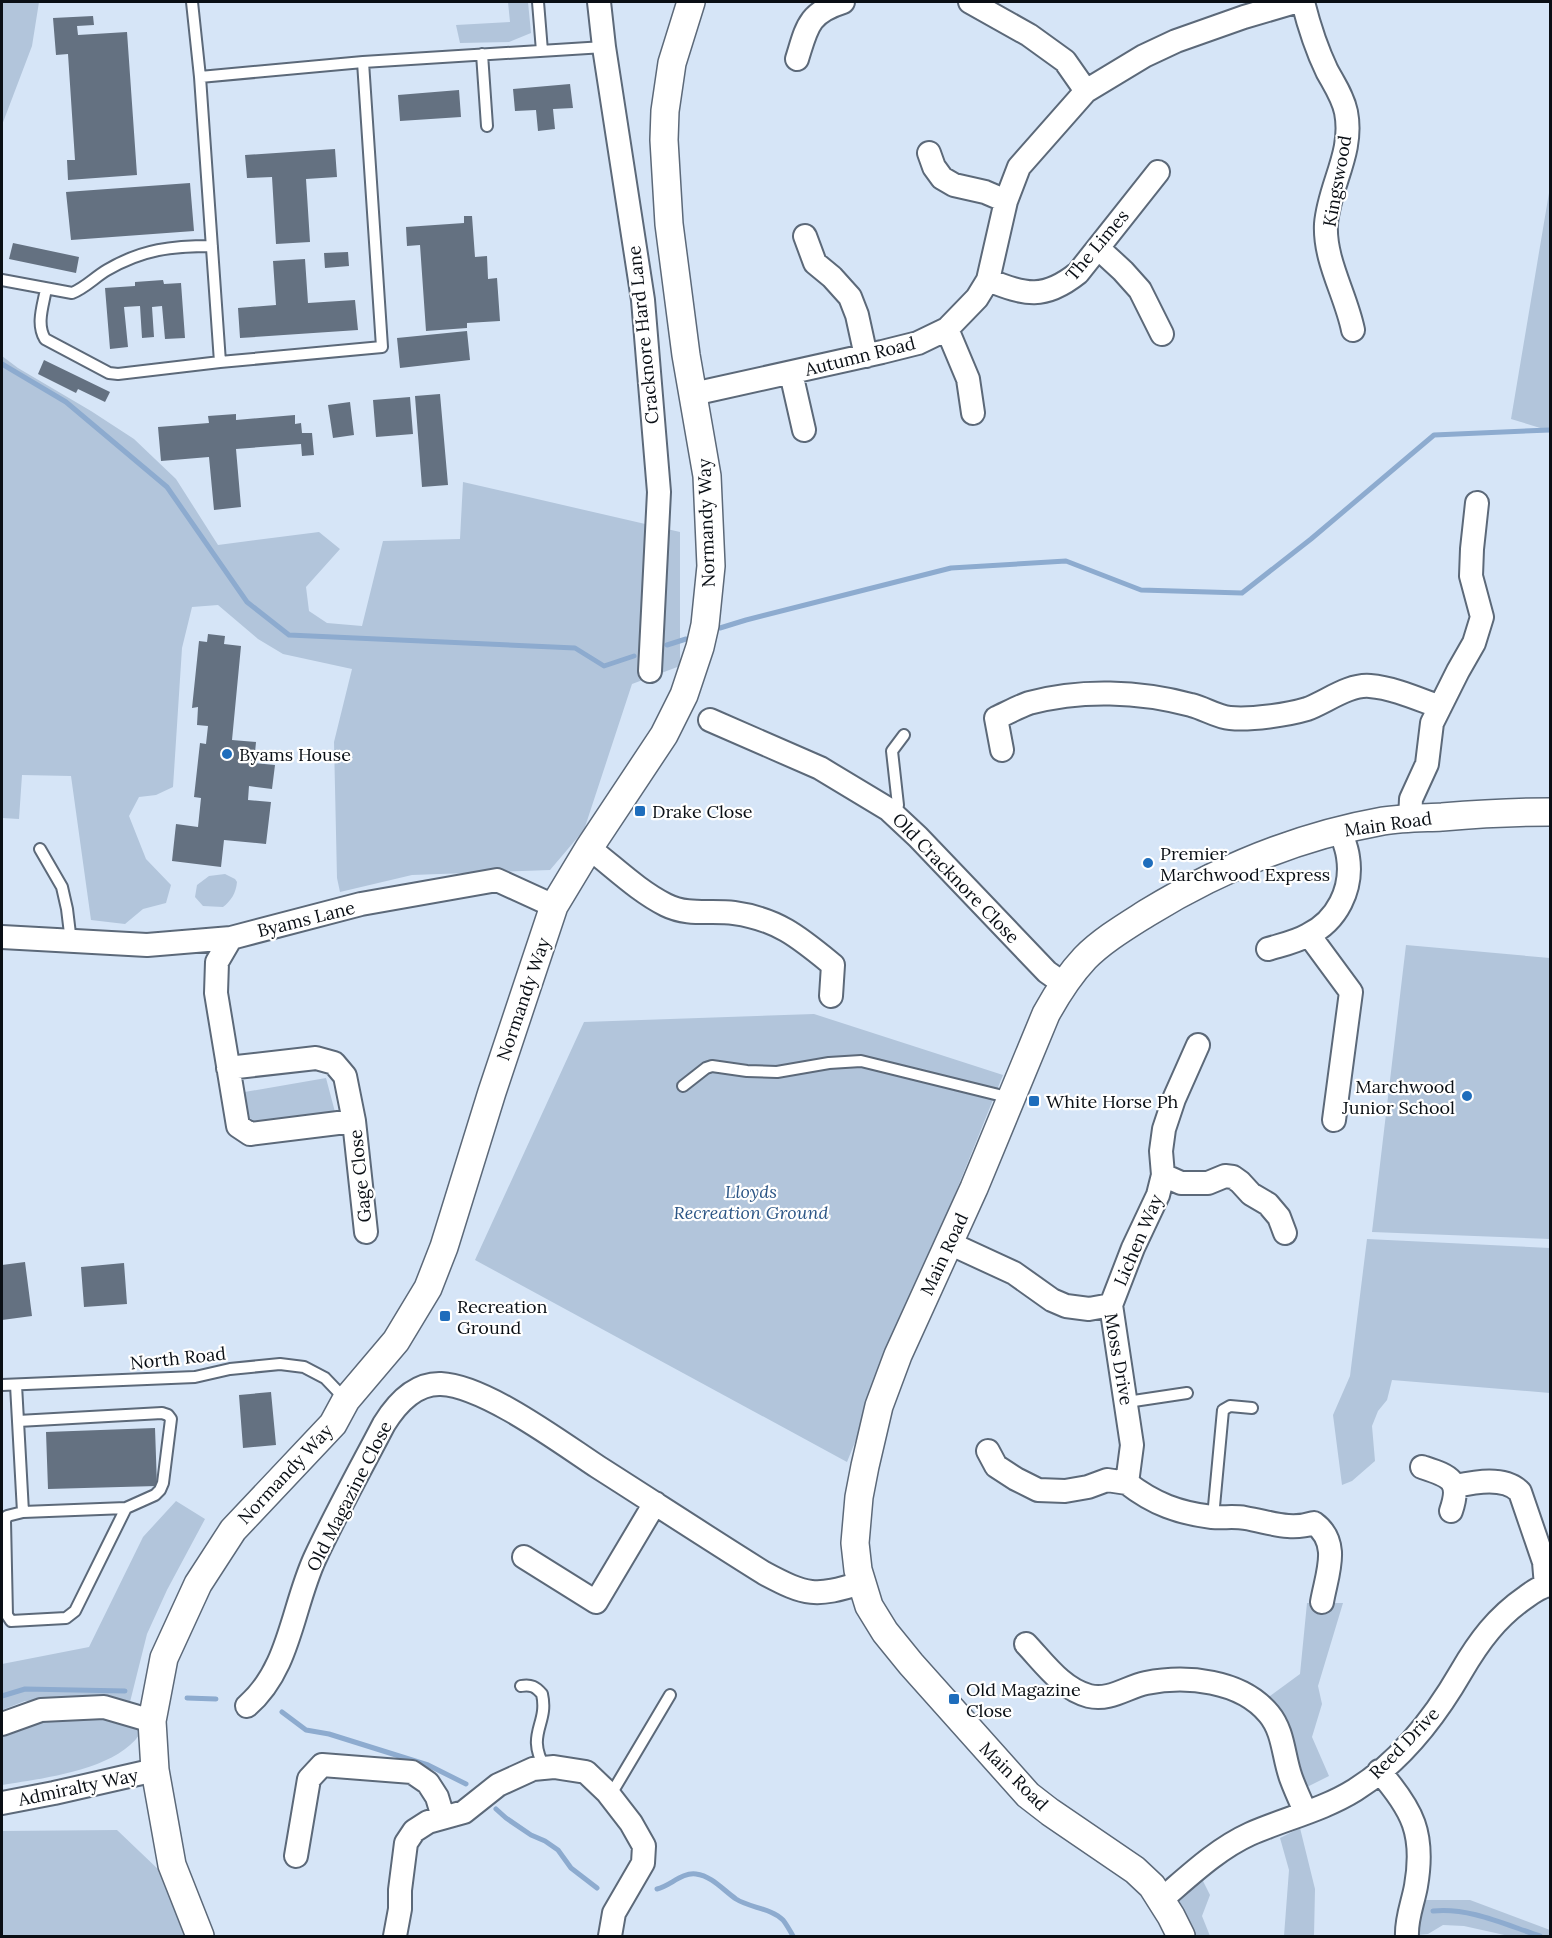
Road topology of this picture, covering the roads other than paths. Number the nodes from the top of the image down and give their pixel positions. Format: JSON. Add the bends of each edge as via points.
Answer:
{"nodes":[{"id":1,"x":192,"y":2,"type":"edge"},
{"id":2,"x":538,"y":2,"type":"edge"},
{"id":3,"x":599,"y":2,"type":"edge"},
{"id":4,"x":691,"y":2,"type":"edge"},
{"id":5,"x":843,"y":2,"type":"edge"},
{"id":6,"x":970,"y":2,"type":"edge"},
{"id":7,"x":1295,"y":2,"type":"edge"},
{"id":8,"x":1303,"y":2,"type":"edge"},
{"id":9,"x":1242,"y":9,"type":"edge"},
{"id":10,"x":604,"y":47,"type":"junction"},
{"id":11,"x":542,"y":51,"type":"junction"},
{"id":12,"x":482,"y":54,"type":"junction"},
{"id":13,"x":797,"y":59,"type":"dead end"},
{"id":14,"x":363,"y":62,"type":"junction"},
{"id":15,"x":200,"y":76,"type":"junction"},
{"id":16,"x":1086,"y":91,"type":"junction"},
{"id":17,"x":487,"y":126,"type":"dead end"},
{"id":18,"x":929,"y":153,"type":"dead end"},
{"id":19,"x":1158,"y":172,"type":"dead end"},
{"id":20,"x":1006,"y":201,"type":"junction"},
{"id":21,"x":805,"y":236,"type":"dead end"},
{"id":22,"x":212,"y":246,"type":"junction"},
{"id":23,"x":1098,"y":248,"type":"junction"},
{"id":24,"x":2,"y":280,"type":"edge"},
{"id":25,"x":988,"y":280,"type":"junction"},
{"id":26,"x":46,"y":289,"type":"junction"},
{"id":27,"x":947,"y":329,"type":"junction"},
{"id":28,"x":1353,"y":330,"type":"dead end"},
{"id":29,"x":1162,"y":334,"type":"dead end"},
{"id":30,"x":866,"y":356,"type":"junction"},
{"id":31,"x":220,"y":362,"type":"junction"},
{"id":32,"x":791,"y":373,"type":"junction"},
{"id":33,"x":693,"y":394,"type":"junction"},
{"id":34,"x":973,"y":413,"type":"dead end"},
{"id":35,"x":804,"y":430,"type":"dead end"},
{"id":36,"x":1477,"y":503,"type":"dead end"},
{"id":37,"x":650,"y":671,"type":"dead end"},
{"id":38,"x":1440,"y":707,"type":"junction"},
{"id":39,"x":710,"y":720,"type":"dead end"},
{"id":40,"x":904,"y":735,"type":"dead end"},
{"id":41,"x":1002,"y":750,"type":"dead end"},
{"id":42,"x":1551,"y":812,"type":"edge"},
{"id":43,"x":895,"y":815,"type":"junction"},
{"id":44,"x":1410,"y":819,"type":"junction"},
{"id":45,"x":1340,"y":830,"type":"junction"},
{"id":46,"x":589,"y":848,"type":"junction"},
{"id":47,"x":40,"y":849,"type":"dead end"},
{"id":48,"x":554,"y":906,"type":"junction"},
{"id":49,"x":1309,"y":935,"type":"junction"},
{"id":50,"x":2,"y":937,"type":"edge"},
{"id":51,"x":231,"y":938,"type":"junction"},
{"id":52,"x":61,"y":941,"type":"junction"},
{"id":53,"x":1268,"y":949,"type":"dead end"},
{"id":54,"x":1064,"y":984,"type":"junction"},
{"id":55,"x":831,"y":996,"type":"dead end"},
{"id":56,"x":1198,"y":1045,"type":"dead end"},
{"id":57,"x":228,"y":1068,"type":"junction"},
{"id":58,"x":683,"y":1086,"type":"dead end"},
{"id":59,"x":1012,"y":1098,"type":"junction"},
{"id":60,"x":1334,"y":1120,"type":"dead end"},
{"id":61,"x":354,"y":1121,"type":"junction"},
{"id":62,"x":1163,"y":1175,"type":"junction"},
{"id":63,"x":366,"y":1232,"type":"dead end"},
{"id":64,"x":1285,"y":1233,"type":"dead end"},
{"id":65,"x":949,"y":1243,"type":"junction"},
{"id":66,"x":1111,"y":1305,"type":"junction"},
{"id":67,"x":2,"y":1385,"type":"edge"},
{"id":68,"x":16,"y":1385,"type":"junction"},
{"id":69,"x":1187,"y":1393,"type":"dead end"},
{"id":70,"x":346,"y":1400,"type":"junction"},
{"id":71,"x":1127,"y":1402,"type":"junction"},
{"id":72,"x":1252,"y":1408,"type":"dead end"},
{"id":73,"x":18,"y":1421,"type":"junction"},
{"id":74,"x":988,"y":1451,"type":"dead end"},
{"id":75,"x":1422,"y":1467,"type":"dead end"},
{"id":76,"x":1127,"y":1483,"type":"junction"},
{"id":77,"x":1455,"y":1486,"type":"junction"},
{"id":78,"x":655,"y":1503,"type":"junction"},
{"id":79,"x":126,"y":1508,"type":"junction"},
{"id":80,"x":1451,"y":1511,"type":"dead end"},
{"id":81,"x":23,"y":1512,"type":"junction"},
{"id":82,"x":1213,"y":1517,"type":"junction"},
{"id":83,"x":524,"y":1557,"type":"dead end"},
{"id":84,"x":861,"y":1583,"type":"junction"},
{"id":85,"x":1548,"y":1585,"type":"edge"},
{"id":86,"x":1322,"y":1602,"type":"dead end"},
{"id":87,"x":1026,"y":1644,"type":"dead end"},
{"id":88,"x":521,"y":1686,"type":"dead end"},
{"id":89,"x":670,"y":1695,"type":"dead end"},
{"id":90,"x":247,"y":1706,"type":"dead end"},
{"id":91,"x":152,"y":1720,"type":"junction"},
{"id":92,"x":2,"y":1724,"type":"edge"},
{"id":93,"x":545,"y":1768,"type":"junction"},
{"id":94,"x":155,"y":1770,"type":"junction"},
{"id":95,"x":1379,"y":1772,"type":"junction"},
{"id":96,"x":610,"y":1796,"type":"junction"},
{"id":97,"x":2,"y":1803,"type":"edge"},
{"id":98,"x":1305,"y":1811,"type":"junction"},
{"id":99,"x":443,"y":1817,"type":"junction"},
{"id":100,"x":296,"y":1856,"type":"dead end"},
{"id":101,"x":1162,"y":1899,"type":"junction"},
{"id":102,"x":200,"y":1936,"type":"edge"},
{"id":103,"x":395,"y":1936,"type":"edge"},
{"id":104,"x":610,"y":1936,"type":"edge"},
{"id":105,"x":1182,"y":1936,"type":"edge"},
{"id":106,"x":1407,"y":1936,"type":"edge"}],
"edges":[{"from":1,"to":15,"type":"lane"},
{"from":2,"to":11,"type":"lane"},
{"from":3,"to":10,"type":"street","name":"Cracknore Hard Lane"},
{"from":4,"to":33,"type":"street","name":"Normandy Way","via":[[672,63],[664,140],[669,224]]},
{"from":5,"to":13,"type":"street","via":[[825,7],[814,16]]},
{"from":6,"to":16,"type":"street","via":[[1029,35],[1065,61]]},
{"from":7,"to":9,"type":"street","name":"Autumn Road"},
{"from":8,"to":28,"type":"street","name":"Kingswood","via":[[1313,41],[1346,112],[1344,161],[1326,225],[1333,266]]},
{"from":9,"to":16,"type":"street","name":"Autumn Road"},
{"from":10,"to":11,"type":"lane"},
{"from":10,"to":37,"type":"street","name":"Cracknore Hard Lane","via":[[643,300],[659,492]]},
{"from":11,"to":12,"type":"lane"},
{"from":12,"to":14,"type":"lane"},
{"from":12,"to":17,"type":"lane"},
{"from":14,"to":15,"type":"lane"},
{"from":14,"to":31,"type":"lane","via":[[382,347]]},
{"from":15,"to":22,"type":"lane"},
{"from":16,"to":20,"type":"street","name":"Autumn Road","via":[[1019,167]]},
{"from":18,"to":20,"type":"street","via":[[942,178]]},
{"from":19,"to":23,"type":"street","name":"The Limes"},
{"from":20,"to":25,"type":"street","name":"Autumn Road"},
{"from":21,"to":30,"type":"street","via":[[815,264],[849,297]]},
{"from":22,"to":26,"type":"lane","via":[[150,251],[129,258],[72,293]]},
{"from":22,"to":31,"type":"lane"},
{"from":23,"to":25,"type":"street","name":"The Limes","via":[[1063,285],[1044,291],[1026,293]]},
{"from":23,"to":29,"type":"street","via":[[1140,290]]},
{"from":24,"to":26,"type":"lane"},
{"from":25,"to":27,"type":"street","name":"Autumn Road","via":[[977,298]]},
{"from":26,"to":31,"type":"lane","via":[[40,322],[45,339],[109,373]]},
{"from":27,"to":30,"type":"street","name":"Autumn Road","via":[[918,343]]},
{"from":27,"to":34,"type":"street","via":[[968,379]]},
{"from":30,"to":32,"type":"street","name":"Autumn Road"},
{"from":32,"to":33,"type":"street","name":"Autumn Road"},
{"from":32,"to":35,"type":"street"},
{"from":33,"to":46,"type":"street","name":"Normandy Way","via":[[707,476],[710,545],[709,592],[700,647],[684,695],[664,735]]},
{"from":36,"to":38,"type":"street","via":[[1471,576],[1482,617],[1474,643]]},
{"from":38,"to":41,"type":"street","via":[[1368,685],[1341,692],[1306,709],[1229,718],[1191,705],[1151,698],[1109,693],[1069,695],[1028,704],[996,717]]},
{"from":38,"to":44,"type":"street","via":[[1432,723],[1427,764],[1411,799]]},
{"from":39,"to":43,"type":"street","name":"Old Cracknore Close","via":[[820,768]]},
{"from":40,"to":43,"type":"lane","via":[[892,751],[898,805]]},
{"from":42,"to":44,"type":"street","name":"Main Road"},
{"from":43,"to":54,"type":"street","name":"Old Cracknore Close","via":[[1047,972]]},
{"from":44,"to":45,"type":"street","name":"Main Road"},
{"from":45,"to":49,"type":"street","via":[[1348,857],[1343,900],[1332,918]]},
{"from":45,"to":54,"type":"street","name":"Main Road","via":[[1255,858],[1186,890],[1098,946]]},
{"from":46,"to":48,"type":"street","name":"Normandy Way"},
{"from":46,"to":55,"type":"street","via":[[666,906],[701,914],[732,913],[768,921],[793,933],[833,965]]},
{"from":47,"to":52,"type":"lane","via":[[62,887],[68,909]]},
{"from":48,"to":51,"type":"street","name":"Byams Lane","via":[[497,880],[361,904]]},
{"from":48,"to":70,"type":"street","name":"Normandy Way","via":[[428,1288],[396,1341]]},
{"from":49,"to":53,"type":"street"},
{"from":49,"to":60,"type":"street","via":[[1351,992]]},
{"from":50,"to":52,"type":"street","name":"Byams Lane"},
{"from":51,"to":52,"type":"street","name":"Byams Lane","via":[[147,945]]},
{"from":51,"to":57,"type":"street","name":"Gage Close","via":[[217,962],[216,983]]},
{"from":54,"to":59,"type":"street","name":"Main Road","via":[[1046,1014]]},
{"from":56,"to":62,"type":"street","name":"Lichen Way","via":[[1164,1130]]},
{"from":57,"to":61,"type":"street","name":"Gage Close","via":[[316,1058],[334,1064],[345,1076]]},
{"from":57,"to":61,"type":"street","name":"Gage Close","via":[[238,1126],[250,1134]]},
{"from":58,"to":59,"type":"lane","via":[[712,1066],[777,1072],[861,1061]]},
{"from":59,"to":65,"type":"street","name":"Main Road"},
{"from":61,"to":63,"type":"street","name":"Gage Close"},
{"from":62,"to":64,"type":"street","via":[[1181,1184],[1208,1183],[1224,1176],[1233,1178],[1268,1204]]},
{"from":62,"to":66,"type":"street","name":"Lichen Way"},
{"from":65,"to":66,"type":"street","name":"Moss Drive","via":[[1014,1273],[1066,1306],[1089,1309]]},
{"from":65,"to":84,"type":"street","name":"Main Road","via":[[879,1406],[860,1497],[855,1543]]},
{"from":66,"to":71,"type":"street","name":"Moss Drive"},
{"from":67,"to":68,"type":"lane","name":"North Road"},
{"from":68,"to":70,"type":"lane","name":"North Road","via":[[195,1377],[280,1364],[304,1367],[325,1378]]},
{"from":68,"to":73,"type":"lane"},
{"from":69,"to":71,"type":"lane"},
{"from":70,"to":91,"type":"street","name":"Normandy Way","via":[[333,1424],[233,1530],[198,1584],[164,1658]]},
{"from":71,"to":76,"type":"street","name":"Moss Drive","via":[[1132,1444]]},
{"from":72,"to":82,"type":"lane","via":[[1230,1406],[1223,1410]]},
{"from":73,"to":79,"type":"lane","via":[[168,1415],[171,1419],[163,1483],[155,1495]]},
{"from":73,"to":81,"type":"lane"},
{"from":74,"to":76,"type":"street","via":[[996,1466],[1038,1490],[1065,1491],[1107,1480]]},
{"from":75,"to":77,"type":"street","via":[[1447,1476]]},
{"from":76,"to":82,"type":"street","via":[[1146,1497],[1176,1510]]},
{"from":77,"to":80,"type":"street"},
{"from":77,"to":85,"type":"street","via":[[1495,1482],[1515,1486],[1544,1562]]},
{"from":78,"to":83,"type":"street","via":[[596,1602]]},
{"from":78,"to":84,"type":"street","name":"Old Magazine Close","via":[[790,1586],[815,1594]]},
{"from":78,"to":90,"type":"street","name":"Old Magazine Close","via":[[489,1400],[456,1386],[420,1388],[401,1401],[384,1424],[315,1559],[276,1670]]},
{"from":79,"to":81,"type":"lane"},
{"from":79,"to":81,"type":"lane","via":[[71,1615],[11,1621],[6,1615],[5,1521],[7,1516]]},
{"from":82,"to":86,"type":"street","via":[[1299,1528],[1314,1523],[1324,1530],[1331,1549]]},
{"from":84,"to":101,"type":"street","name":"Main Road","via":[[869,1606],[894,1645],[1009,1774],[1050,1812],[1135,1870]]},
{"from":85,"to":95,"type":"street","name":"Reed Drive","via":[[1538,1588],[1494,1623],[1432,1717]]},
{"from":87,"to":98,"type":"street","via":[[1065,1683],[1088,1696],[1112,1695],[1159,1681],[1205,1682],[1242,1691],[1263,1708],[1278,1728],[1291,1779]]},
{"from":88,"to":93,"type":"lane","via":[[536,1688],[542,1694],[543,1712],[536,1744]]},
{"from":89,"to":96,"type":"lane"},
{"from":91,"to":92,"type":"street","via":[[104,1707],[41,1710]]},
{"from":91,"to":94,"type":"street","name":"Normandy Way"},
{"from":93,"to":96,"type":"street","via":[[586,1773]]},
{"from":93,"to":99,"type":"street","via":[[533,1769],[498,1785],[464,1812]]},
{"from":94,"to":97,"type":"street","name":"Admiralty Way"},
{"from":94,"to":102,"type":"street","name":"Normandy Way","via":[[172,1865]]},
{"from":95,"to":98,"type":"street","name":"Reed Drive","via":[[1337,1799]]},
{"from":95,"to":106,"type":"street","via":[[1407,1808],[1417,1835],[1418,1872]]},
{"from":96,"to":104,"type":"street","via":[[644,1846],[643,1863],[614,1913]]},
{"from":98,"to":101,"type":"street","name":"Reed Drive","via":[[1248,1835]]},
{"from":99,"to":100,"type":"street","via":[[428,1783],[412,1772],[322,1765],[309,1779]]},
{"from":99,"to":103,"type":"street","via":[[414,1831],[406,1843]]},
{"from":101,"to":105,"type":"street","name":"Main Road"}]}
